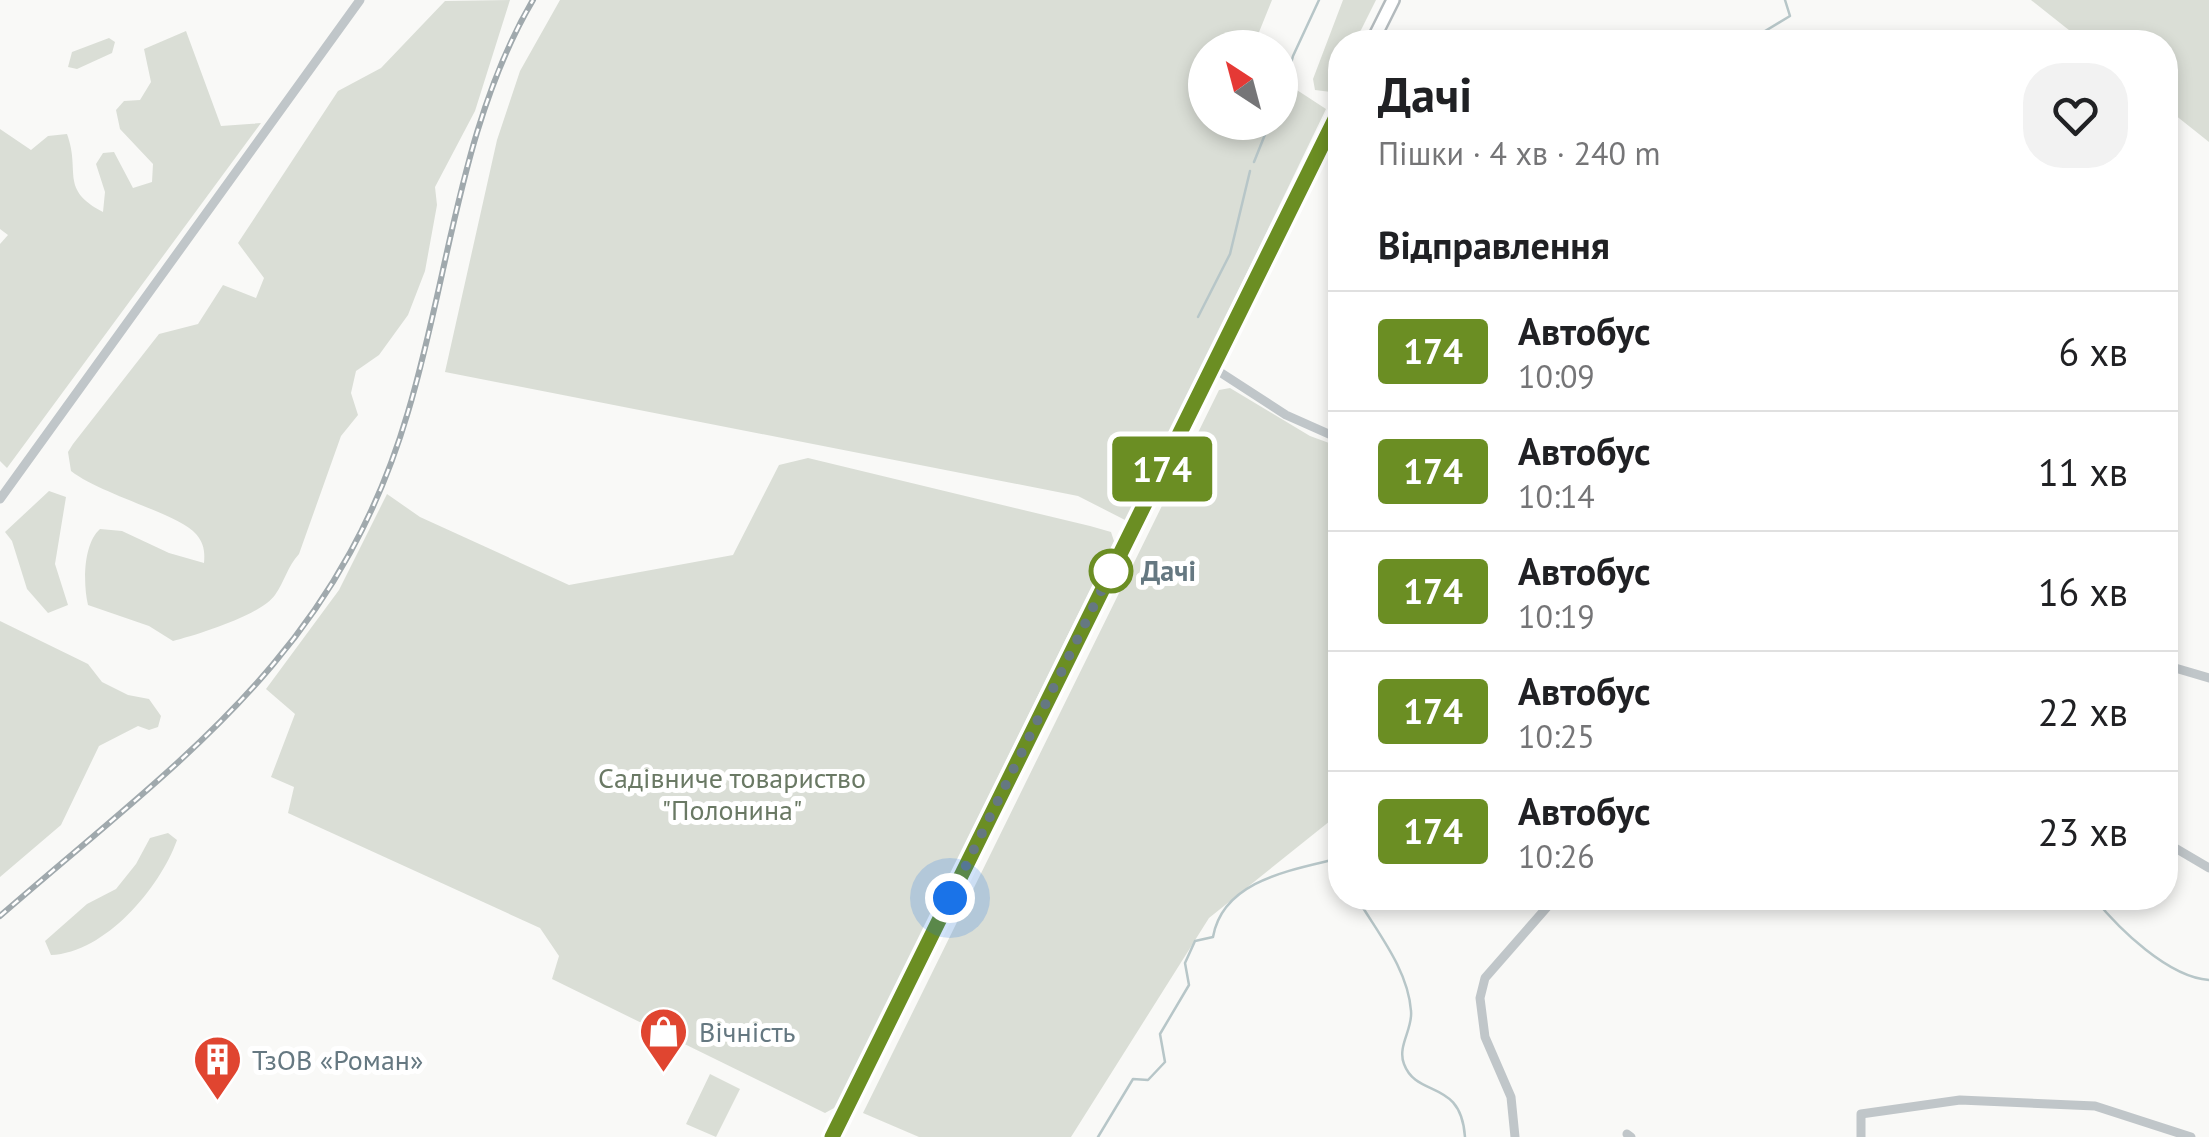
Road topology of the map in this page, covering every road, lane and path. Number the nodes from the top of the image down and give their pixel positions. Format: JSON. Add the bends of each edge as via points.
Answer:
{"nodes":[{"id":1,"x":360,"y":0,"type":"edge"},
{"id":2,"x":1393,"y":0,"type":"edge"},
{"id":3,"x":1378,"y":30,"type":"edge"},
{"id":4,"x":1328,"y":133,"type":"edge"},
{"id":5,"x":1212,"y":367,"type":"junction"},
{"id":6,"x":1328,"y":434,"type":"edge"},
{"id":7,"x":0,"y":499,"type":"edge"},
{"id":8,"x":2178,"y":670,"type":"edge"},
{"id":9,"x":2209,"y":678,"type":"edge"},
{"id":10,"x":2178,"y":850,"type":"edge"},
{"id":11,"x":2209,"y":868,"type":"edge"},
{"id":12,"x":1544,"y":910,"type":"edge"},
{"id":13,"x":834,"y":1134,"type":"edge"},
{"id":14,"x":1515,"y":1137,"type":"edge"},
{"id":15,"x":1861,"y":1137,"type":"edge"},
{"id":16,"x":2191,"y":1137,"type":"edge"}],
"edges":[{"from":1,"to":7,"type":"street"},
{"from":2,"to":3,"type":"street"},
{"from":4,"to":5,"type":"street"},
{"from":5,"to":6,"type":"street"},
{"from":5,"to":13,"type":"street"},
{"from":8,"to":9,"type":"street"},
{"from":10,"to":11,"type":"street"},
{"from":12,"to":14,"type":"street","via":[[1485,978],[1480,998],[1485,1038],[1511,1097]]},
{"from":15,"to":16,"type":"street","via":[[1862,1114],[1960,1100],[2096,1106]]}]}
